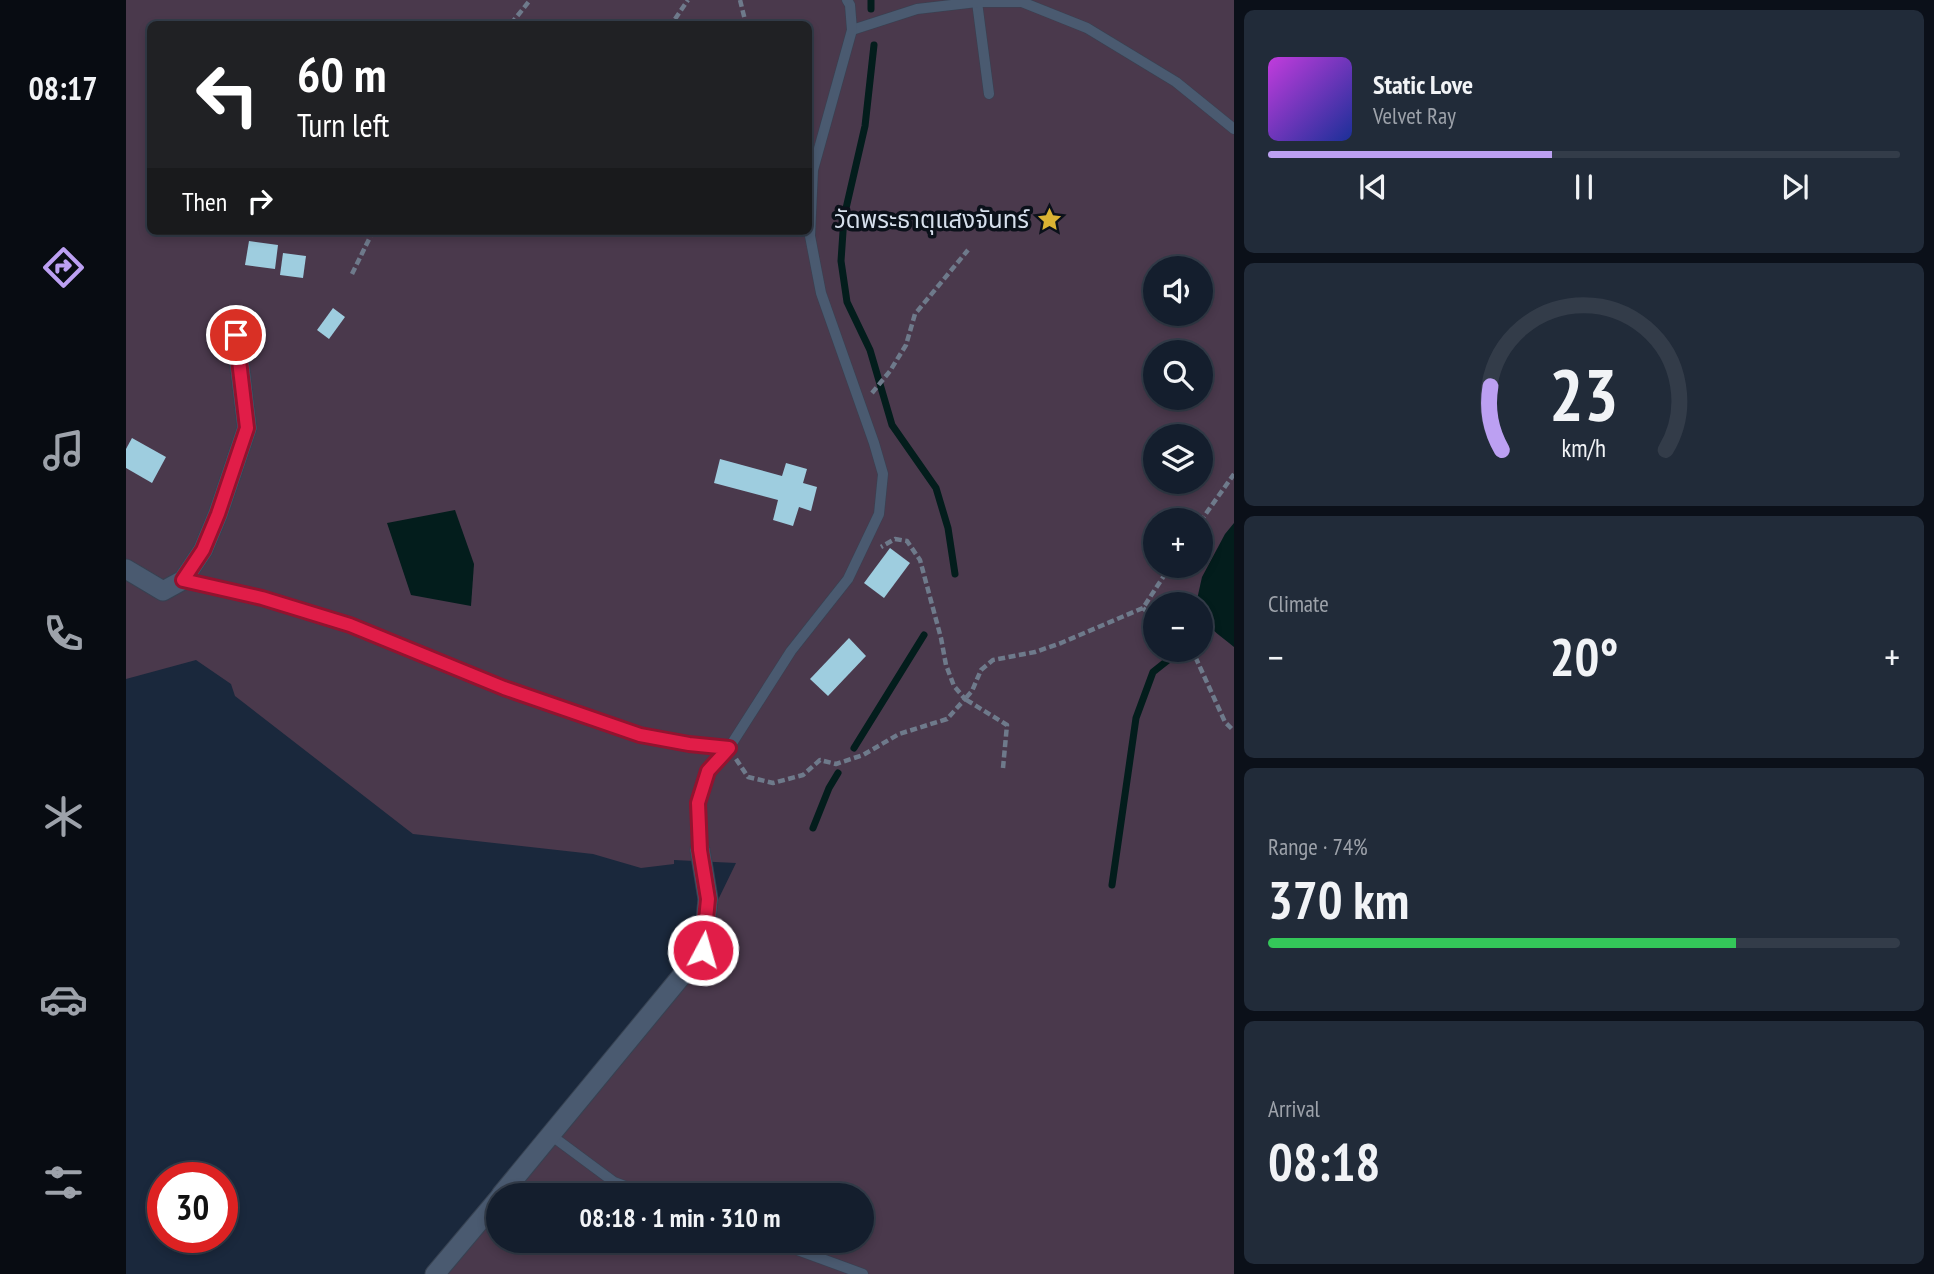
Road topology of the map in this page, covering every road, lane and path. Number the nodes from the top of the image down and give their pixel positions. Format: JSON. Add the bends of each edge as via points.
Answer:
{"nodes":[{"id":1,"x":530,"y":0,"type":"edge"},
{"id":2,"x":688,"y":0,"type":"edge"},
{"id":3,"x":740,"y":0,"type":"edge"},
{"id":4,"x":848,"y":0,"type":"edge"},
{"id":5,"x":977,"y":2,"type":"junction"},
{"id":6,"x":675,"y":19,"type":"dead end"},
{"id":7,"x":513,"y":21,"type":"edge"},
{"id":8,"x":745,"y":21,"type":"edge"},
{"id":9,"x":852,"y":30,"type":"junction"},
{"id":10,"x":989,"y":94,"type":"dead end"},
{"id":11,"x":1234,"y":129,"type":"edge"},
{"id":12,"x":812,"y":192,"type":"edge"},
{"id":13,"x":371,"y":235,"type":"edge"},
{"id":14,"x":810,"y":235,"type":"edge"},
{"id":15,"x":968,"y":250,"type":"dead end"},
{"id":16,"x":352,"y":274,"type":"dead end"},
{"id":17,"x":236,"y":335,"type":"dead end"},
{"id":18,"x":870,"y":396,"type":"dead end"},
{"id":19,"x":1234,"y":474,"type":"edge"},
{"id":20,"x":1210,"y":508,"type":"edge"},
{"id":21,"x":875,"y":555,"type":"dead end"},
{"id":22,"x":126,"y":569,"type":"edge"},
{"id":23,"x":183,"y":580,"type":"junction"},
{"id":24,"x":1143,"y":608,"type":"edge"},
{"id":25,"x":1198,"y":662,"type":"edge"},
{"id":26,"x":965,"y":699,"type":"junction"},
{"id":27,"x":1234,"y":731,"type":"edge"},
{"id":28,"x":729,"y":748,"type":"junction"},
{"id":29,"x":1003,"y":768,"type":"dead end"},
{"id":30,"x":700,"y":850,"type":"joint"},
{"id":31,"x":552,"y":1136,"type":"junction"},
{"id":32,"x":512,"y":1183,"type":"edge"},
{"id":33,"x":617,"y":1183,"type":"edge"},
{"id":34,"x":486,"y":1214,"type":"edge"},
{"id":35,"x":805,"y":1253,"type":"edge"},
{"id":36,"x":435,"y":1274,"type":"edge"},
{"id":37,"x":863,"y":1274,"type":"edge"}],
"edges":[{"from":1,"to":7,"type":"path"},
{"from":2,"to":6,"type":"path"},
{"from":3,"to":8,"type":"path"},
{"from":4,"to":9,"type":"lane"},
{"from":5,"to":9,"type":"lane","via":[[917,9]]},
{"from":5,"to":10,"type":"lane"},
{"from":5,"to":11,"type":"lane","via":[[1022,2],[1087,28],[1176,82]]},
{"from":9,"to":12,"type":"lane","via":[[813,170]]},
{"from":13,"to":16,"type":"path"},
{"from":14,"to":28,"type":"lane","via":[[821,293],[883,474],[879,514],[848,579],[790,651]]},
{"from":15,"to":18,"type":"path","via":[[915,314],[906,345]]},
{"from":17,"to":23,"type":"street","via":[[247,428],[203,550]]},
{"from":19,"to":20,"type":"path"},
{"from":21,"to":26,"type":"path","via":[[895,539],[907,541],[920,561],[946,665]]},
{"from":22,"to":23,"type":"street","via":[[163,591]]},
{"from":23,"to":28,"type":"lane","via":[[350,625],[504,688],[640,735]]},
{"from":24,"to":26,"type":"path","via":[[1061,643],[993,660],[981,670]]},
{"from":25,"to":27,"type":"path"},
{"from":26,"to":28,"type":"path","via":[[947,719],[899,734],[836,764],[820,760],[803,775],[773,783],[748,777]]},
{"from":26,"to":29,"type":"path","via":[[1007,725]]},
{"from":28,"to":30,"type":"lane","via":[[708,771],[698,803]]},
{"from":30,"to":31,"type":"street","via":[[708,899],[703,950]]},
{"from":31,"to":32,"type":"street"},
{"from":31,"to":33,"type":"lane"},
{"from":34,"to":36,"type":"street"},
{"from":35,"to":37,"type":"lane"}]}
